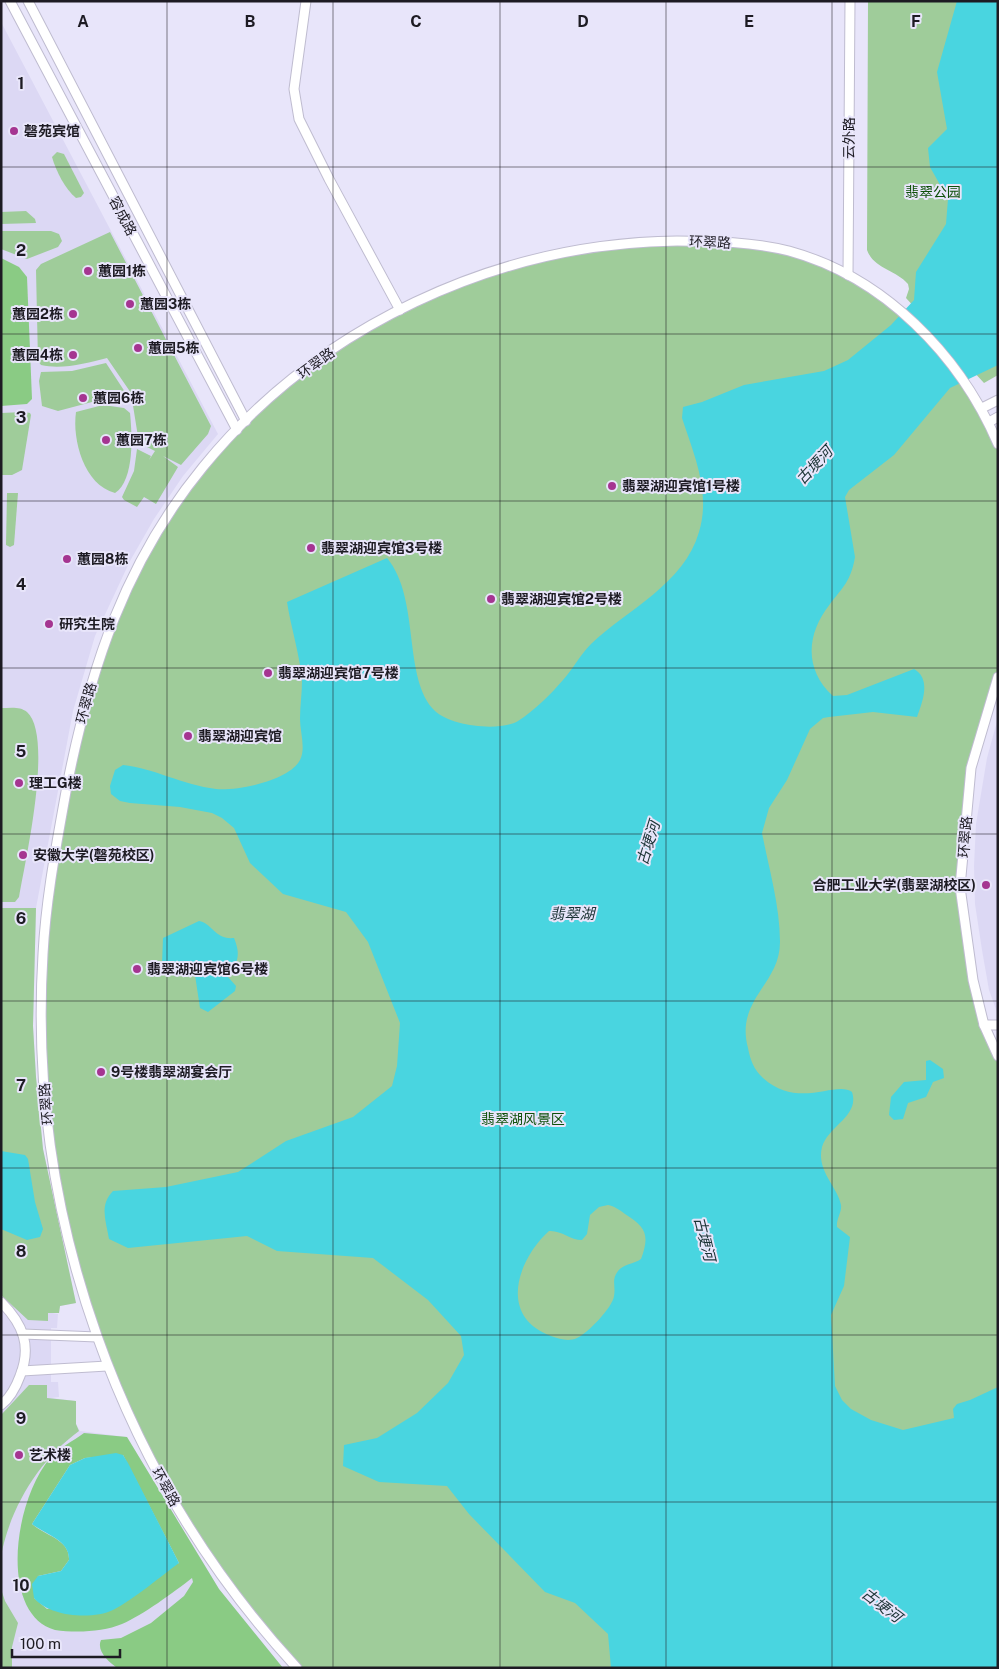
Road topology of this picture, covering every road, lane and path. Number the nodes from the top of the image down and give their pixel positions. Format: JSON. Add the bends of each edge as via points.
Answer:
{"nodes":[{"id":1,"x":10,"y":1,"type":"edge"},
{"id":2,"x":28,"y":1,"type":"edge"},
{"id":3,"x":306,"y":1,"type":"edge"},
{"id":4,"x":850,"y":1,"type":"edge"},
{"id":5,"x":848,"y":275,"type":"junction"},
{"id":6,"x":400,"y":310,"type":"junction"},
{"id":7,"x":998,"y":400,"type":"edge"},
{"id":8,"x":982,"y":408,"type":"junction"},
{"id":9,"x":998,"y":417,"type":"edge"},
{"id":10,"x":246,"y":421,"type":"junction"},
{"id":11,"x":989,"y":422,"type":"junction"},
{"id":12,"x":237,"y":430,"type":"junction"},
{"id":13,"x":998,"y":444,"type":"edge"},
{"id":14,"x":998,"y":677,"type":"edge"},
{"id":15,"x":984,"y":1025,"type":"junction"},
{"id":16,"x":998,"y":1025,"type":"edge"},
{"id":17,"x":998,"y":1056,"type":"edge"},
{"id":18,"x":1,"y":1302,"type":"edge"},
{"id":19,"x":23,"y":1334,"type":"junction"},
{"id":20,"x":97,"y":1337,"type":"junction"},
{"id":21,"x":108,"y":1366,"type":"junction"},
{"id":22,"x":22,"y":1372,"type":"junction"},
{"id":23,"x":1,"y":1405,"type":"edge"},
{"id":24,"x":297,"y":1668,"type":"edge"}],
"edges":[{"from":1,"to":12,"type":"street","name":"容成路"},
{"from":2,"to":10,"type":"street","name":"容成路"},
{"from":3,"to":6,"type":"street","via":[[294,89],[299,118]]},
{"from":4,"to":5,"type":"street","name":"云外路"},
{"from":5,"to":6,"type":"street","name":"环翠路","via":[[818,261],[772,247],[698,241],[637,242],[574,251],[514,265],[450,286]]},
{"from":5,"to":8,"type":"street","name":"环翠路","via":[[890,302],[942,351]]},
{"from":6,"to":10,"type":"street","name":"环翠路","via":[[314,363]]},
{"from":7,"to":8,"type":"street"},
{"from":8,"to":11,"type":"street"},
{"from":9,"to":11,"type":"street"},
{"from":10,"to":12,"type":"street","name":"环翠路"},
{"from":11,"to":13,"type":"street"},
{"from":12,"to":20,"type":"street","name":"环翠路","via":[[190,484],[144,557],[114,616],[83,710],[53,867],[42,980],[41,1046],[45,1098],[61,1213]]},
{"from":14,"to":15,"type":"street","name":"环翠路","via":[[971,768],[960,887],[973,980]]},
{"from":15,"to":16,"type":"street"},
{"from":15,"to":17,"type":"street","name":"环翠路"},
{"from":18,"to":19,"type":"street","via":[[16,1319]]},
{"from":19,"to":20,"type":"street"},
{"from":19,"to":22,"type":"street","via":[[26,1355]]},
{"from":20,"to":21,"type":"street","name":"环翠路"},
{"from":21,"to":22,"type":"street"},
{"from":21,"to":24,"type":"street","name":"环翠路","via":[[143,1444],[188,1526],[245,1606]]},
{"from":22,"to":23,"type":"street"}]}
